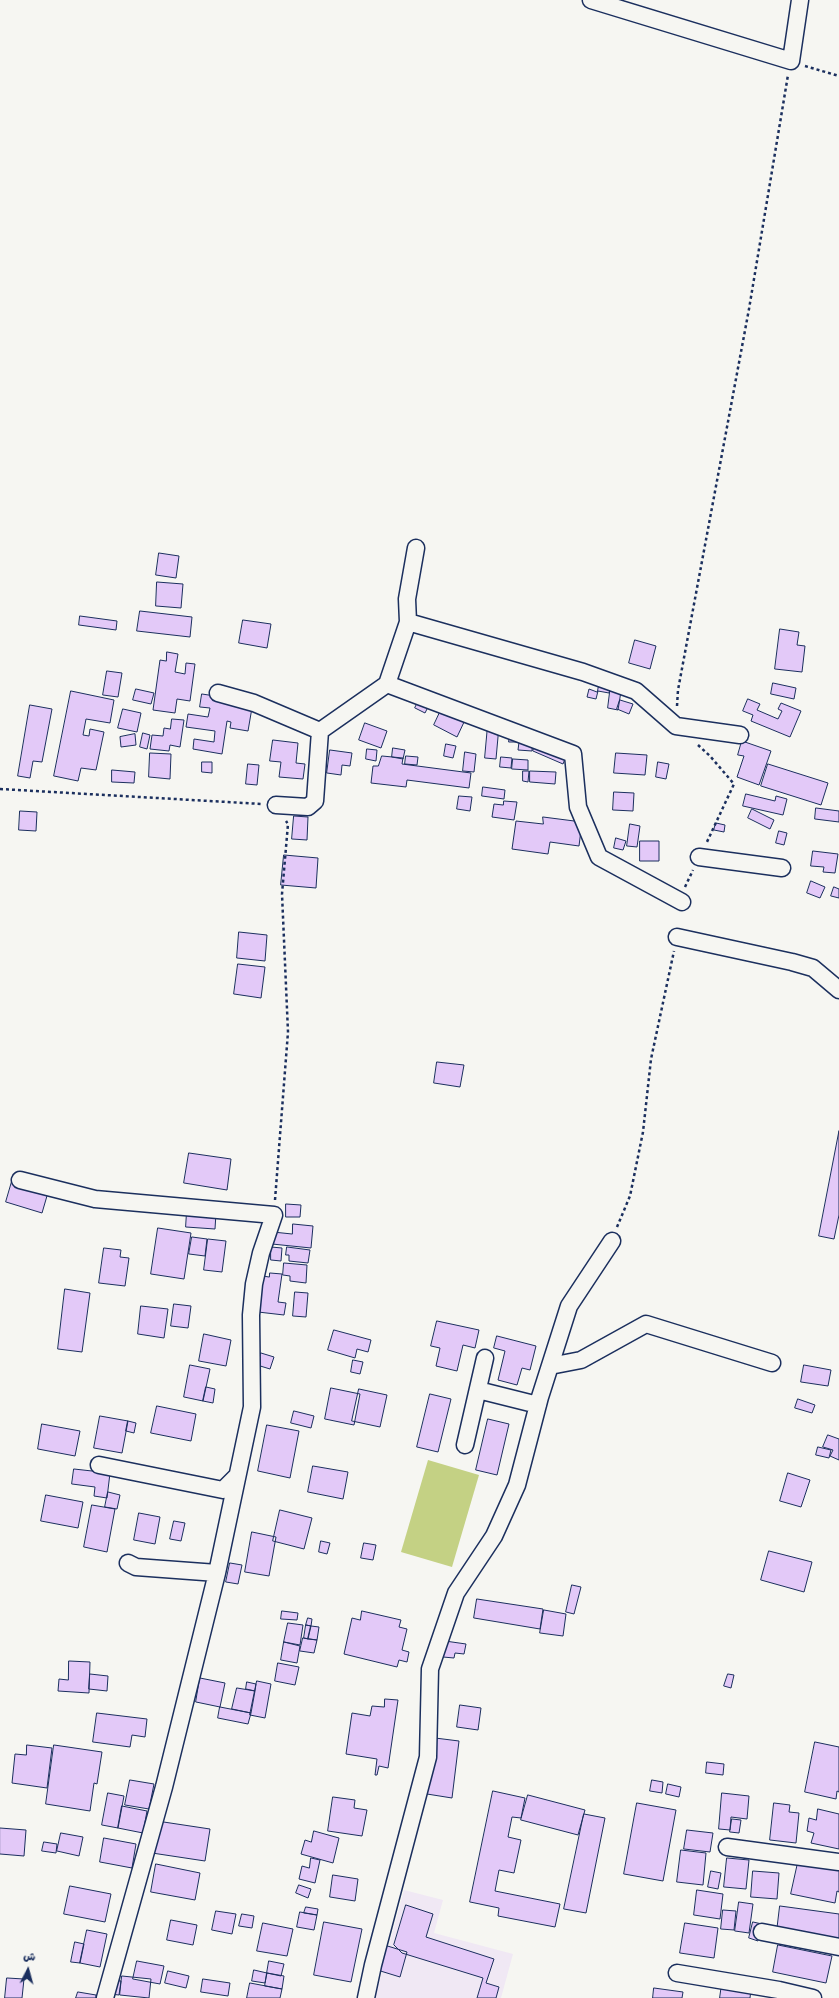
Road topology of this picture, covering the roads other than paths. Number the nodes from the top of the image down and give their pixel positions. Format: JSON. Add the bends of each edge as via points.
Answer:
{"nodes":[{"id":1,"x":591,"y":0,"type":"edge"},
{"id":2,"x":800,"y":0,"type":"edge"},
{"id":3,"x":416,"y":548,"type":"dead end"},
{"id":4,"x":408,"y":622,"type":"junction"},
{"id":5,"x":387,"y":684,"type":"junction"},
{"id":6,"x":218,"y":693,"type":"dead end"},
{"id":7,"x":320,"y":731,"type":"junction"},
{"id":8,"x":740,"y":735,"type":"dead end"},
{"id":9,"x":276,"y":805,"type":"road end"},
{"id":10,"x":699,"y":857,"type":"road end"},
{"id":11,"x":782,"y":868,"type":"dead end"},
{"id":12,"x":682,"y":902,"type":"road end"},
{"id":13,"x":677,"y":937,"type":"road end"},
{"id":14,"x":839,"y":990,"type":"edge"},
{"id":15,"x":20,"y":1180,"type":"dead end"},
{"id":16,"x":612,"y":1240,"type":"road end"},
{"id":17,"x":485,"y":1358,"type":"dead end"},
{"id":18,"x":772,"y":1363,"type":"dead end"},
{"id":19,"x":550,"y":1366,"type":"junction"},
{"id":20,"x":478,"y":1390,"type":"junction"},
{"id":21,"x":538,"y":1405,"type":"junction"},
{"id":22,"x":465,"y":1445,"type":"dead end"},
{"id":23,"x":99,"y":1465,"type":"dead end"},
{"id":24,"x":238,"y":1476,"type":"junction"},
{"id":25,"x":128,"y":1563,"type":"dead end"},
{"id":26,"x":217,"y":1573,"type":"junction"},
{"id":27,"x":727,"y":1847,"type":"dead end"},
{"id":28,"x":839,"y":1862,"type":"edge"},
{"id":29,"x":762,"y":1932,"type":"dead end"},
{"id":30,"x":839,"y":1947,"type":"edge"},
{"id":31,"x":677,"y":1973,"type":"dead end"},
{"id":32,"x":104,"y":1998,"type":"edge"},
{"id":33,"x":366,"y":1998,"type":"edge"},
{"id":34,"x":813,"y":1998,"type":"edge"}],
"edges":[{"from":1,"to":2,"type":"street","via":[[791,61]]},
{"from":3,"to":4,"type":"street","via":[[407,599]]},
{"from":4,"to":5,"type":"street"},
{"from":4,"to":8,"type":"street","via":[[583,672],[636,691],[676,726]]},
{"from":5,"to":7,"type":"street"},
{"from":5,"to":12,"type":"street","via":[[573,754],[578,807],[599,857]]},
{"from":6,"to":7,"type":"street","via":[[254,703]]},
{"from":7,"to":9,"type":"street","via":[[315,801],[308,807]]},
{"from":10,"to":11,"type":"street"},
{"from":13,"to":14,"type":"street","via":[[813,968]]},
{"from":15,"to":24,"type":"street","via":[[95,1199],[274,1215],[254,1284],[251,1315],[252,1407]]},
{"from":16,"to":19,"type":"street","via":[[569,1306]]},
{"from":17,"to":20,"type":"street"},
{"from":18,"to":19,"type":"street","via":[[646,1324],[581,1360]]},
{"from":19,"to":21,"type":"street"},
{"from":20,"to":21,"type":"street"},
{"from":20,"to":22,"type":"street"},
{"from":21,"to":33,"type":"street","via":[[517,1485],[494,1536],[456,1593],[430,1669],[428,1757]]},
{"from":23,"to":24,"type":"street","via":[[223,1490]]},
{"from":24,"to":26,"type":"street"},
{"from":25,"to":26,"type":"street","via":[[136,1567]]},
{"from":26,"to":32,"type":"street","via":[[164,1787]]},
{"from":27,"to":28,"type":"street"},
{"from":29,"to":30,"type":"street"},
{"from":31,"to":34,"type":"street"}]}
